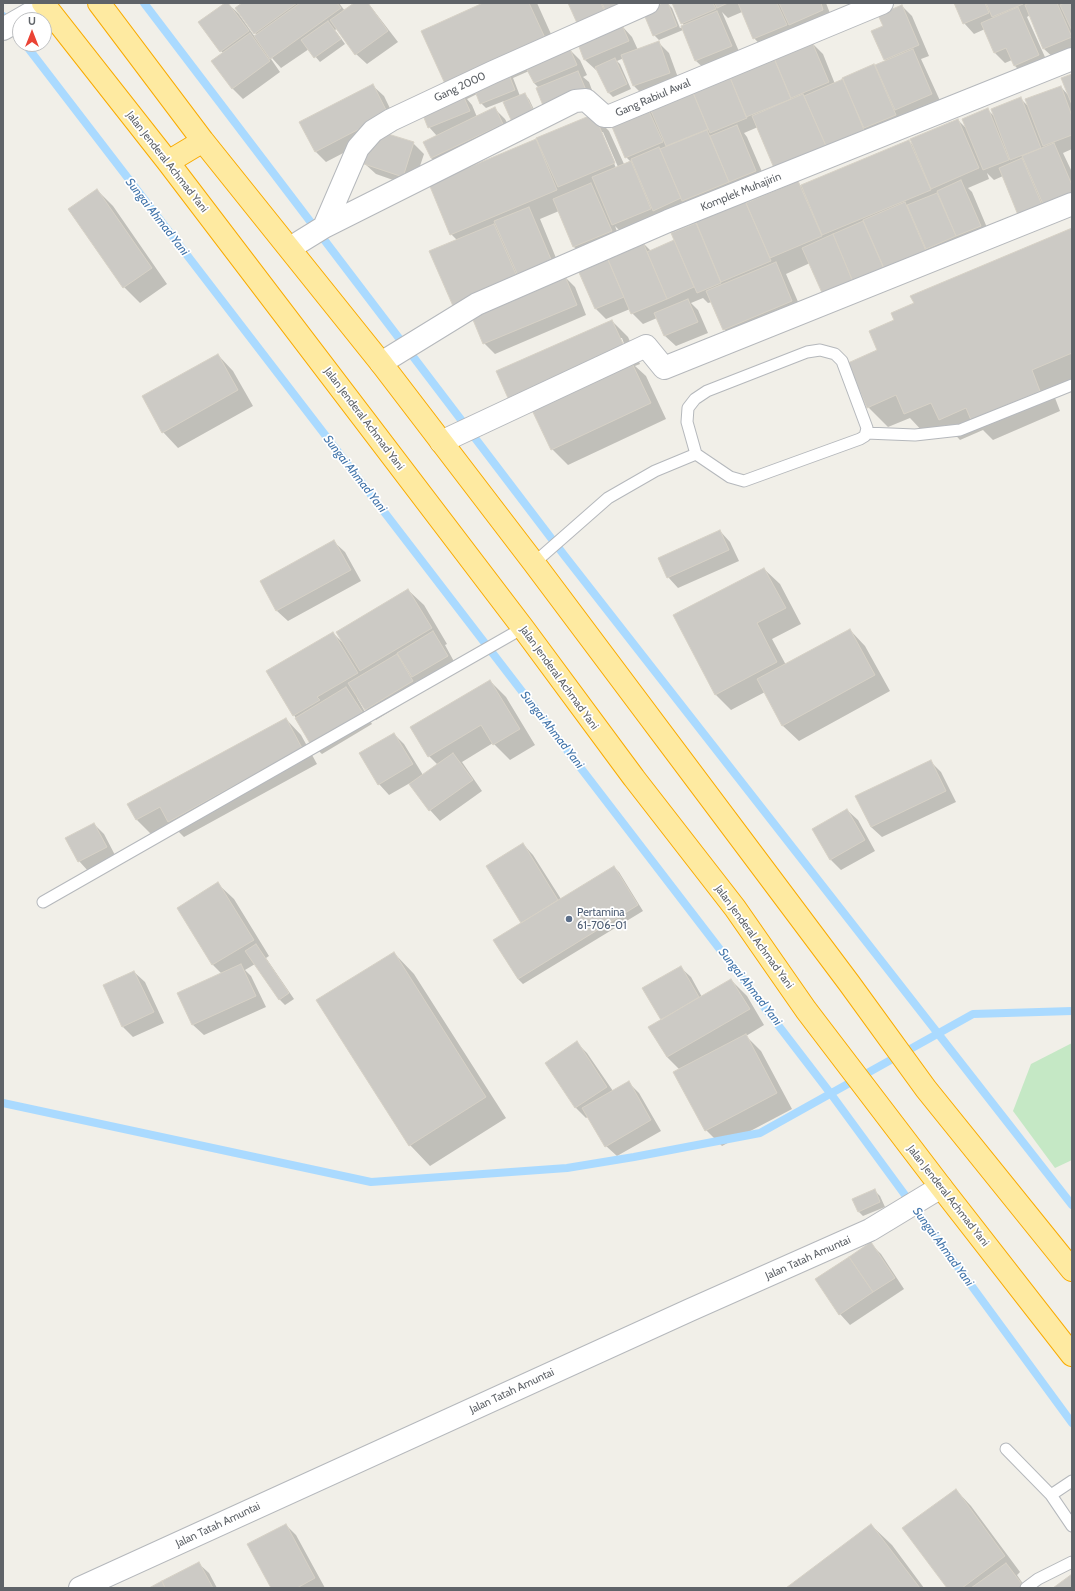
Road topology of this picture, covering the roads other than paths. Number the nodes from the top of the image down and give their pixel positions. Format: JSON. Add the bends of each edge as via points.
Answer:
{"nodes":[{"id":1,"x":99,"y":3,"type":"edge"},
{"id":2,"x":648,"y":3,"type":"edge"},
{"id":3,"x":882,"y":3,"type":"edge"},
{"id":4,"x":44,"y":4,"type":"edge"},
{"id":5,"x":31,"y":12,"type":"edge"},
{"id":6,"x":1072,"y":59,"type":"edge"},
{"id":7,"x":204,"y":141,"type":"junction"},
{"id":8,"x":168,"y":162,"type":"junction"},
{"id":9,"x":1072,"y":204,"type":"edge"},
{"id":10,"x":307,"y":238,"type":"junction"},
{"id":11,"x":389,"y":358,"type":"junction"},
{"id":12,"x":1072,"y":385,"type":"edge"},
{"id":13,"x":866,"y":432,"type":"junction"},
{"id":14,"x":458,"y":434,"type":"junction"},
{"id":15,"x":696,"y":454,"type":"junction"},
{"id":16,"x":542,"y":556,"type":"junction"},
{"id":17,"x":523,"y":628,"type":"junction"},
{"id":18,"x":43,"y":902,"type":"dead end"},
{"id":19,"x":932,"y":1192,"type":"junction"},
{"id":20,"x":1072,"y":1270,"type":"edge"},
{"id":21,"x":1072,"y":1355,"type":"edge"},
{"id":22,"x":1006,"y":1449,"type":"dead end"},
{"id":23,"x":1072,"y":1481,"type":"edge"},
{"id":24,"x":1051,"y":1495,"type":"junction"},
{"id":25,"x":1072,"y":1526,"type":"edge"},
{"id":26,"x":1072,"y":1562,"type":"edge"},
{"id":27,"x":80,"y":1588,"type":"edge"},
{"id":28,"x":1026,"y":1588,"type":"edge"}],
"edges":[{"from":1,"to":7,"type":"highway"},
{"from":2,"to":10,"type":"street","name":"Gang 2000","via":[[493,72],[373,131],[358,148]]},
{"from":3,"to":10,"type":"street","name":"Gang Rabiul Awal","via":[[610,116],[604,116],[586,100],[575,101]]},
{"from":4,"to":5,"type":"street"},
{"from":4,"to":8,"type":"highway","name":"Jalan Jenderal Achmad Yani"},
{"from":6,"to":11,"type":"street","name":"Komplek Muhajirin","via":[[668,221],[477,304]]},
{"from":7,"to":8,"type":"highway"},
{"from":7,"to":10,"type":"highway"},
{"from":8,"to":17,"type":"highway","name":"Jalan Jenderal Achmad Yani"},
{"from":9,"to":14,"type":"street","via":[[664,368],[646,346]]},
{"from":10,"to":11,"type":"highway"},
{"from":11,"to":14,"type":"highway"},
{"from":12,"to":13,"type":"lane","via":[[960,430],[915,435]]},
{"from":13,"to":15,"type":"lane","via":[[860,439],[744,481],[730,477]]},
{"from":13,"to":15,"type":"lane","via":[[867,428],[842,361],[835,354],[820,350],[807,352],[695,399],[688,408],[687,422]]},
{"from":14,"to":16,"type":"highway"},
{"from":15,"to":16,"type":"lane","via":[[656,471],[608,498]]},
{"from":16,"to":20,"type":"highway","via":[[926,1089]]},
{"from":17,"to":18,"type":"lane"},
{"from":17,"to":19,"type":"highway","name":"Jalan Jenderal Achmad Yani","via":[[634,778],[735,908],[806,1010],[880,1106]]},
{"from":19,"to":21,"type":"highway","name":"Jalan Jenderal Achmad Yani"},
{"from":19,"to":27,"type":"street","name":"Jalan Tatah Amuntai","via":[[870,1230]]},
{"from":22,"to":24,"type":"lane"},
{"from":23,"to":24,"type":"lane"},
{"from":24,"to":25,"type":"lane"},
{"from":26,"to":28,"type":"lane"}]}
